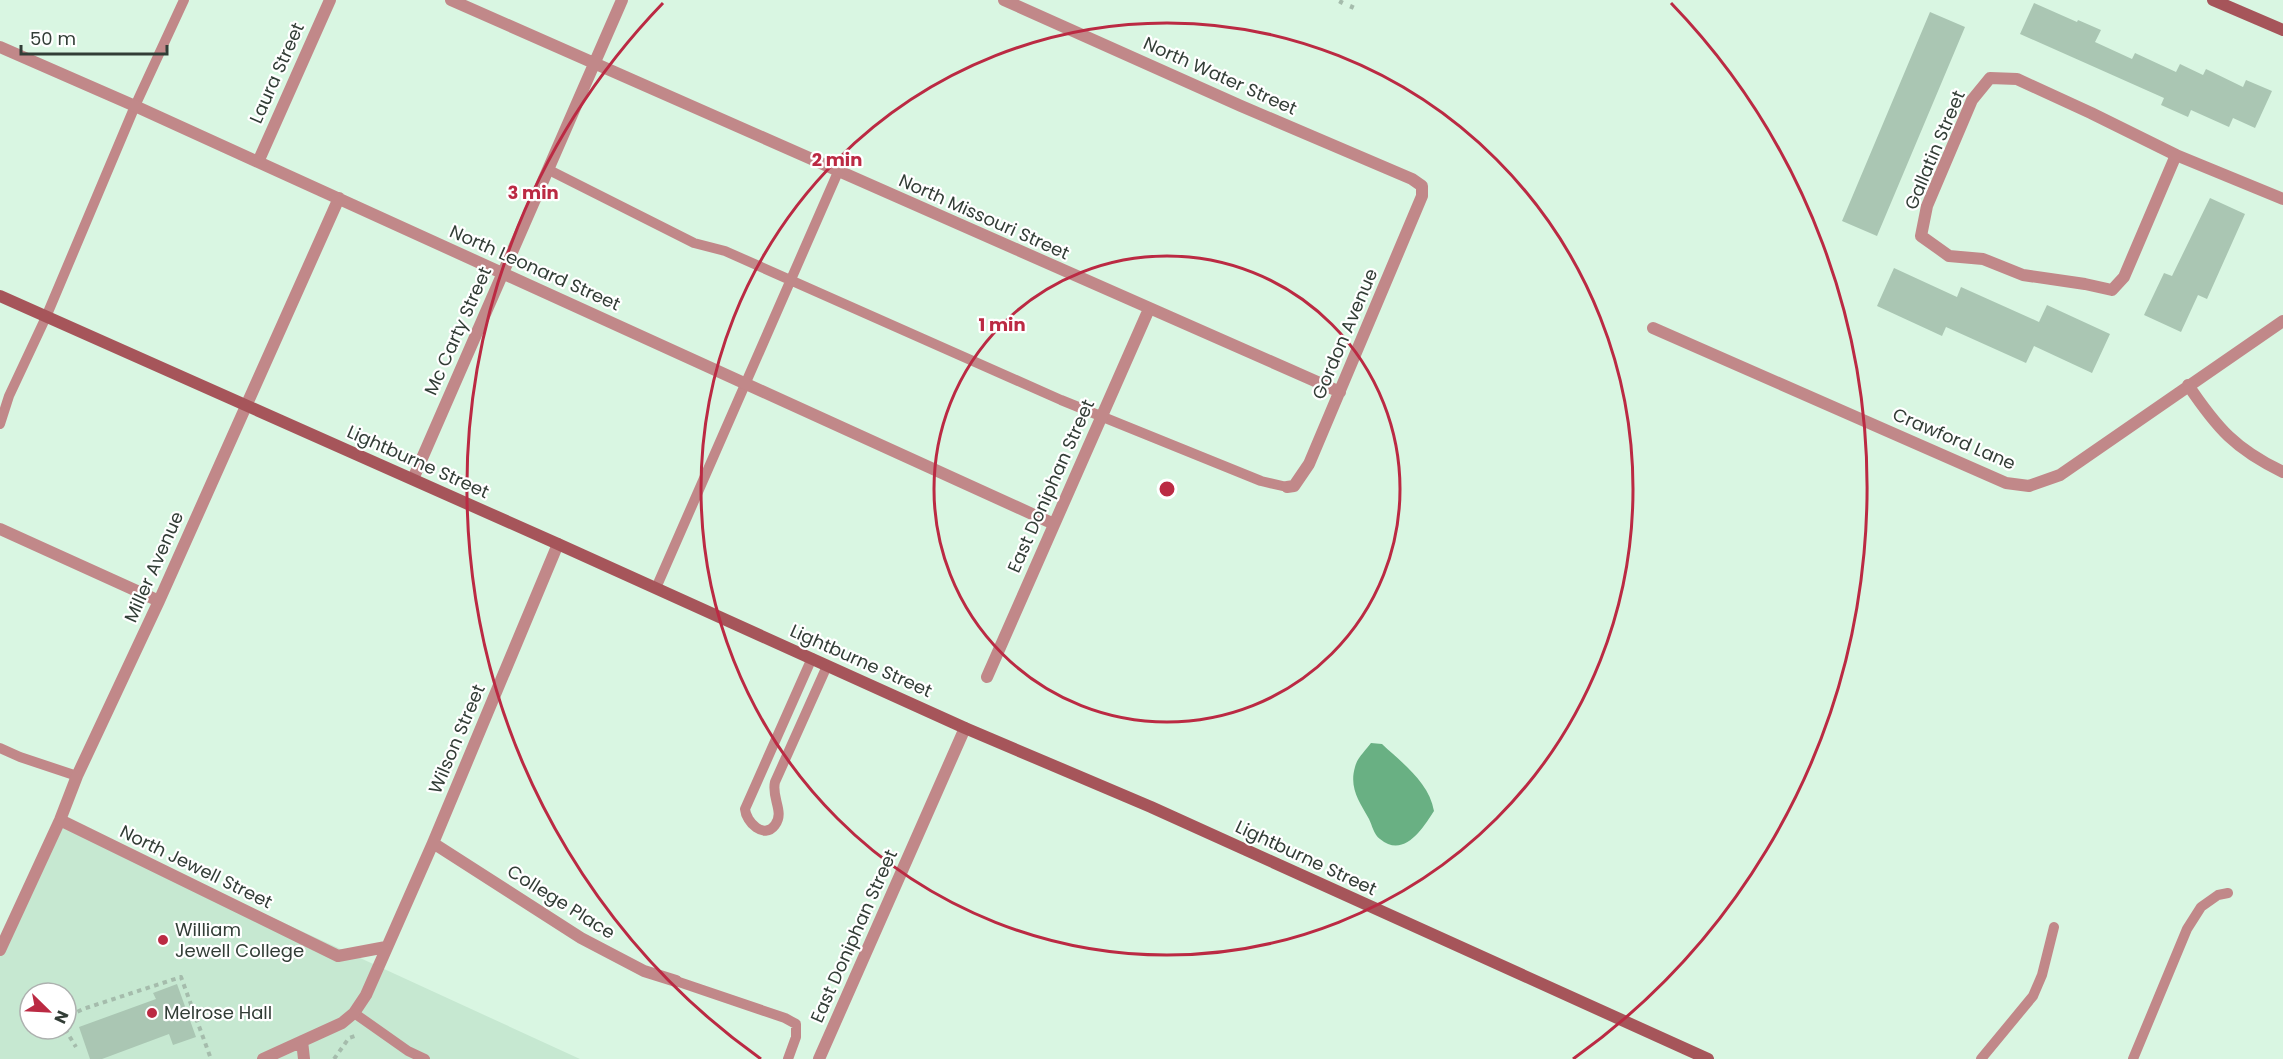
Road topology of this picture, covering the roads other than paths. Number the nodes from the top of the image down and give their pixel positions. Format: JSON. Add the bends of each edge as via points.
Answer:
{"nodes":[{"id":1,"x":184,"y":0,"type":"edge"},
{"id":2,"x":330,"y":0,"type":"edge"},
{"id":3,"x":451,"y":0,"type":"edge"},
{"id":4,"x":622,"y":0,"type":"edge"},
{"id":5,"x":1004,"y":0,"type":"edge"},
{"id":6,"x":2213,"y":0,"type":"edge"},
{"id":7,"x":2283,"y":30,"type":"edge"},
{"id":8,"x":0,"y":47,"type":"edge"},
{"id":9,"x":594,"y":64,"type":"junction"},
{"id":10,"x":135,"y":106,"type":"junction"},
{"id":11,"x":2176,"y":155,"type":"junction"},
{"id":12,"x":258,"y":162,"type":"junction"},
{"id":13,"x":549,"y":170,"type":"junction"},
{"id":14,"x":838,"y":172,"type":"junction"},
{"id":15,"x":1422,"y":186,"type":"joint"},
{"id":16,"x":339,"y":198,"type":"junction"},
{"id":17,"x":2283,"y":199,"type":"edge"},
{"id":18,"x":503,"y":273,"type":"junction"},
{"id":19,"x":791,"y":280,"type":"junction"},
{"id":20,"x":0,"y":296,"type":"edge"},
{"id":21,"x":1149,"y":309,"type":"junction"},
{"id":22,"x":46,"y":316,"type":"junction"},
{"id":23,"x":2283,"y":321,"type":"edge"},
{"id":24,"x":1653,"y":328,"type":"dead end"},
{"id":25,"x":746,"y":384,"type":"junction"},
{"id":26,"x":2188,"y":385,"type":"junction"},
{"id":27,"x":1340,"y":392,"type":"junction"},
{"id":28,"x":246,"y":406,"type":"junction"},
{"id":29,"x":1103,"y":416,"type":"junction"},
{"id":30,"x":0,"y":424,"type":"edge"},
{"id":31,"x":2283,"y":472,"type":"edge"},
{"id":32,"x":413,"y":479,"type":"junction"},
{"id":33,"x":1287,"y":487,"type":"joint"},
{"id":34,"x":1054,"y":524,"type":"junction"},
{"id":35,"x":0,"y":529,"type":"edge"},
{"id":36,"x":558,"y":544,"type":"junction"},
{"id":37,"x":656,"y":588,"type":"junction"},
{"id":38,"x":159,"y":601,"type":"junction"},
{"id":39,"x":812,"y":658,"type":"junction"},
{"id":40,"x":827,"y":666,"type":"junction"},
{"id":41,"x":987,"y":677,"type":"dead end"},
{"id":42,"x":964,"y":728,"type":"junction"},
{"id":43,"x":0,"y":748,"type":"edge"},
{"id":44,"x":77,"y":776,"type":"junction"},
{"id":45,"x":60,"y":820,"type":"junction"},
{"id":46,"x":433,"y":843,"type":"junction"},
{"id":47,"x":2228,"y":892,"type":"dead end"},
{"id":48,"x":2054,"y":927,"type":"dead end"},
{"id":49,"x":1,"y":944,"type":"edge"},
{"id":50,"x":386,"y":947,"type":"junction"},
{"id":51,"x":676,"y":981,"type":"joint"},
{"id":52,"x":354,"y":1013,"type":"junction"},
{"id":53,"x":302,"y":1041,"type":"junction"},
{"id":54,"x":263,"y":1059,"type":"edge"},
{"id":55,"x":304,"y":1059,"type":"edge"},
{"id":56,"x":425,"y":1059,"type":"edge"},
{"id":57,"x":788,"y":1059,"type":"edge"},
{"id":58,"x":819,"y":1059,"type":"edge"},
{"id":59,"x":1708,"y":1059,"type":"edge"},
{"id":60,"x":1981,"y":1059,"type":"edge"},
{"id":61,"x":2133,"y":1059,"type":"edge"}],
"edges":[{"from":1,"to":10,"type":"lane"},
{"from":2,"to":12,"type":"street","name":"Laura Street"},
{"from":3,"to":9,"type":"street","name":"North Missouri Street"},
{"from":4,"to":9,"type":"street","name":"Mc Carty Street"},
{"from":5,"to":15,"type":"street","name":"North Water Street"},
{"from":6,"to":7,"type":"main road"},
{"from":8,"to":10,"type":"street","name":"North Leonard Street"},
{"from":9,"to":13,"type":"street","name":"Mc Carty Street"},
{"from":9,"to":14,"type":"street","name":"North Missouri Street"},
{"from":10,"to":12,"type":"street","name":"North Leonard Street"},
{"from":10,"to":22,"type":"lane"},
{"from":11,"to":11,"type":"street","name":"Gallatin Street","via":[[2017,79],[1990,78],[1972,100],[1927,206],[1921,236],[1949,256],[1983,259],[2023,275],[2112,291],[2124,277]]},
{"from":11,"to":17,"type":"street","name":"Gallatin Street"},
{"from":12,"to":16,"type":"street","name":"North Leonard Street"},
{"from":13,"to":18,"type":"street","name":"Mc Carty Street"},
{"from":13,"to":19,"type":"lane","via":[[694,243],[725,251]]},
{"from":14,"to":19,"type":"lane"},
{"from":14,"to":21,"type":"street","name":"North Missouri Street"},
{"from":15,"to":27,"type":"street","name":"Gordon Avenue","via":[[1422,196]]},
{"from":16,"to":18,"type":"street","name":"North Leonard Street"},
{"from":16,"to":28,"type":"street","name":"Miller Avenue"},
{"from":18,"to":25,"type":"street","name":"North Leonard Street"},
{"from":18,"to":32,"type":"street","name":"Mc Carty Street"},
{"from":19,"to":25,"type":"lane"},
{"from":19,"to":29,"type":"lane"},
{"from":20,"to":22,"type":"main road","name":"Lightburne Street"},
{"from":21,"to":27,"type":"street","name":"North Missouri Street"},
{"from":21,"to":29,"type":"street","name":"East Doniphan Street"},
{"from":22,"to":28,"type":"main road","name":"Lightburne Street"},
{"from":22,"to":30,"type":"lane"},
{"from":23,"to":26,"type":"street","name":"Crawford Lane"},
{"from":24,"to":26,"type":"street","name":"Crawford Lane","via":[[2006,483],[2029,486],[2060,475]]},
{"from":25,"to":34,"type":"street","name":"North Leonard Street"},
{"from":25,"to":37,"type":"lane"},
{"from":26,"to":31,"type":"street","via":[[2223,432],[2257,459]]},
{"from":27,"to":33,"type":"street","name":"Gordon Avenue","via":[[1309,464],[1294,486]]},
{"from":28,"to":32,"type":"main road","name":"Lightburne Street"},
{"from":28,"to":38,"type":"street","name":"Miller Avenue"},
{"from":29,"to":33,"type":"lane","via":[[1261,481]]},
{"from":29,"to":34,"type":"street","name":"East Doniphan Street"},
{"from":32,"to":36,"type":"main road","name":"Lightburne Street"},
{"from":34,"to":41,"type":"street","name":"East Doniphan Street"},
{"from":35,"to":38,"type":"street"},
{"from":36,"to":37,"type":"main road","name":"Lightburne Street"},
{"from":36,"to":46,"type":"street","name":"Wilson Street"},
{"from":37,"to":39,"type":"main road","name":"Lightburne Street"},
{"from":38,"to":44,"type":"street","name":"Miller Avenue"},
{"from":39,"to":40,"type":"main road","name":"Lightburne Street"},
{"from":39,"to":40,"type":"lane","via":[[745,809],[747,820],[757,828],[771,829],[779,817],[773,791],[775,782]]},
{"from":40,"to":42,"type":"main road","name":"Lightburne Street"},
{"from":42,"to":58,"type":"street","name":"East Doniphan Street"},
{"from":42,"to":59,"type":"main road","name":"Lightburne Street","via":[[1151,807]]},
{"from":43,"to":44,"type":"lane"},
{"from":44,"to":45,"type":"street","name":"Miller Avenue"},
{"from":45,"to":49,"type":"street","name":"Miller Avenue"},
{"from":45,"to":50,"type":"street","name":"North Jewell Street","via":[[338,956]]},
{"from":46,"to":50,"type":"street","name":"Wilson Street"},
{"from":46,"to":51,"type":"street","name":"College Place","via":[[581,938],[644,971]]},
{"from":47,"to":61,"type":"lane","via":[[2201,907],[2187,929]]},
{"from":48,"to":60,"type":"lane","via":[[2033,996]]},
{"from":50,"to":52,"type":"street","name":"Wilson Street"},
{"from":51,"to":57,"type":"lane","via":[[796,1024]]},
{"from":52,"to":53,"type":"street","via":[[331,1029]]},
{"from":52,"to":56,"type":"lane"},
{"from":53,"to":54,"type":"street"},
{"from":53,"to":55,"type":"street"}]}
